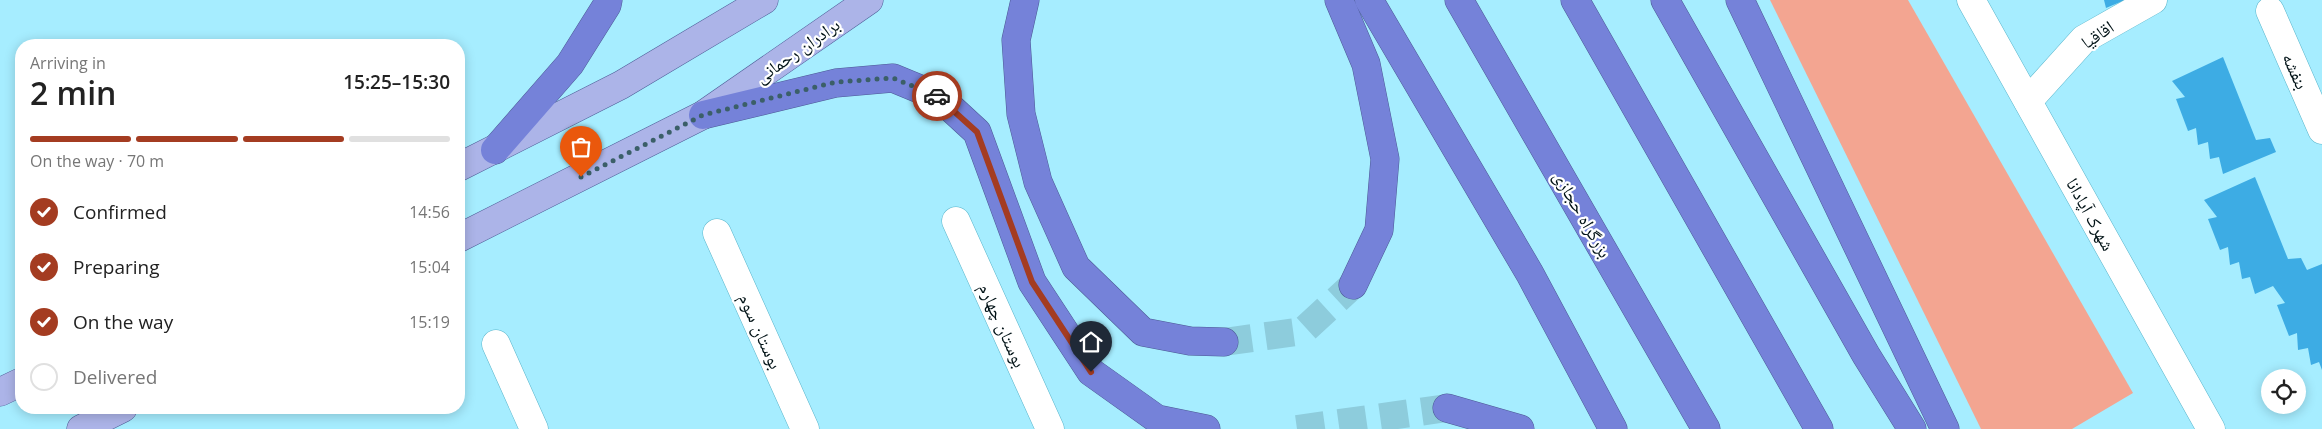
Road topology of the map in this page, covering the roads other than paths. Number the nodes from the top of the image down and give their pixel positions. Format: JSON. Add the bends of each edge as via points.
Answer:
{"nodes":[{"id":1,"x":608,"y":0,"type":"edge"},
{"id":2,"x":764,"y":0,"type":"edge"},
{"id":3,"x":869,"y":0,"type":"edge"},
{"id":4,"x":1025,"y":0,"type":"edge"},
{"id":5,"x":1339,"y":0,"type":"edge"},
{"id":6,"x":1369,"y":0,"type":"edge"},
{"id":7,"x":1458,"y":0,"type":"edge"},
{"id":8,"x":1574,"y":0,"type":"edge"},
{"id":9,"x":1665,"y":0,"type":"edge"},
{"id":10,"x":1740,"y":0,"type":"edge"},
{"id":11,"x":1970,"y":0,"type":"edge"},
{"id":12,"x":2153,"y":0,"type":"edge"},
{"id":13,"x":2270,"y":11,"type":"dead end"},
{"id":14,"x":2028,"y":102,"type":"junction"},
{"id":15,"x":703,"y":115,"type":"junction"},
{"id":16,"x":2322,"y":130,"type":"edge"},
{"id":17,"x":495,"y":150,"type":"junction"},
{"id":18,"x":465,"y":164,"type":"edge"},
{"id":19,"x":956,"y":221,"type":"dead end"},
{"id":20,"x":716,"y":233,"type":"dead end"},
{"id":21,"x":465,"y":235,"type":"edge"},
{"id":22,"x":1353,"y":285,"type":"tunnel mouth"},
{"id":23,"x":1224,"y":342,"type":"tunnel mouth"},
{"id":24,"x":496,"y":344,"type":"dead end"},
{"id":25,"x":15,"y":385,"type":"edge"},
{"id":26,"x":0,"y":392,"type":"edge"},
{"id":27,"x":1448,"y":408,"type":"tunnel mouth"},
{"id":28,"x":111,"y":414,"type":"edge"},
{"id":29,"x":81,"y":429,"type":"edge"},
{"id":30,"x":534,"y":429,"type":"edge"},
{"id":31,"x":805,"y":429,"type":"edge"},
{"id":32,"x":1050,"y":429,"type":"edge"},
{"id":33,"x":1206,"y":429,"type":"edge"},
{"id":34,"x":1520,"y":429,"type":"edge"},
{"id":35,"x":1613,"y":429,"type":"edge"},
{"id":36,"x":1706,"y":429,"type":"edge"},
{"id":37,"x":1819,"y":429,"type":"edge"},
{"id":38,"x":1912,"y":429,"type":"edge"},
{"id":39,"x":1945,"y":429,"type":"edge"},
{"id":40,"x":2212,"y":429,"type":"edge"}],
"edges":[{"from":1,"to":17,"type":"highway","via":[[570,64]]},
{"from":2,"to":17,"type":"main road","via":[[621,85]]},
{"from":3,"to":15,"type":"main road","name":"برادران رحمانی"},
{"from":4,"to":23,"type":"highway","via":[[1016,40],[1021,114],[1038,182],[1076,267],[1143,332],[1190,341]]},
{"from":5,"to":22,"type":"highway","via":[[1366,64],[1385,159],[1379,230]]},
{"from":6,"to":35,"type":"highway","via":[[1530,274]]},
{"from":7,"to":36,"type":"highway","name":"بزرگراه حجازی"},
{"from":8,"to":37,"type":"highway"},
{"from":9,"to":38,"type":"highway","via":[[1866,356]]},
{"from":10,"to":39,"type":"highway"},
{"from":11,"to":14,"type":"street","name":"شهرک آپادانا"},
{"from":12,"to":14,"type":"street","name":"اقاقیا","via":[[2084,39]]},
{"from":13,"to":16,"type":"street","name":"بنفشه"},
{"from":14,"to":40,"type":"street","name":"شهرک آپادانا"},
{"from":15,"to":21,"type":"main road","name":"برادران رحمانی"},
{"from":15,"to":33,"type":"highway","via":[[846,82],[893,78],[939,97],[977,132],[1032,282],[1091,372],[1157,420]]},
{"from":17,"to":18,"type":"main road"},
{"from":19,"to":32,"type":"street","name":"بوستان چهارم"},
{"from":20,"to":31,"type":"street","name":"بوستان سوم"},
{"from":24,"to":30,"type":"street"},
{"from":25,"to":26,"type":"main road"},
{"from":27,"to":34,"type":"highway"},
{"from":28,"to":29,"type":"main road"}]}
